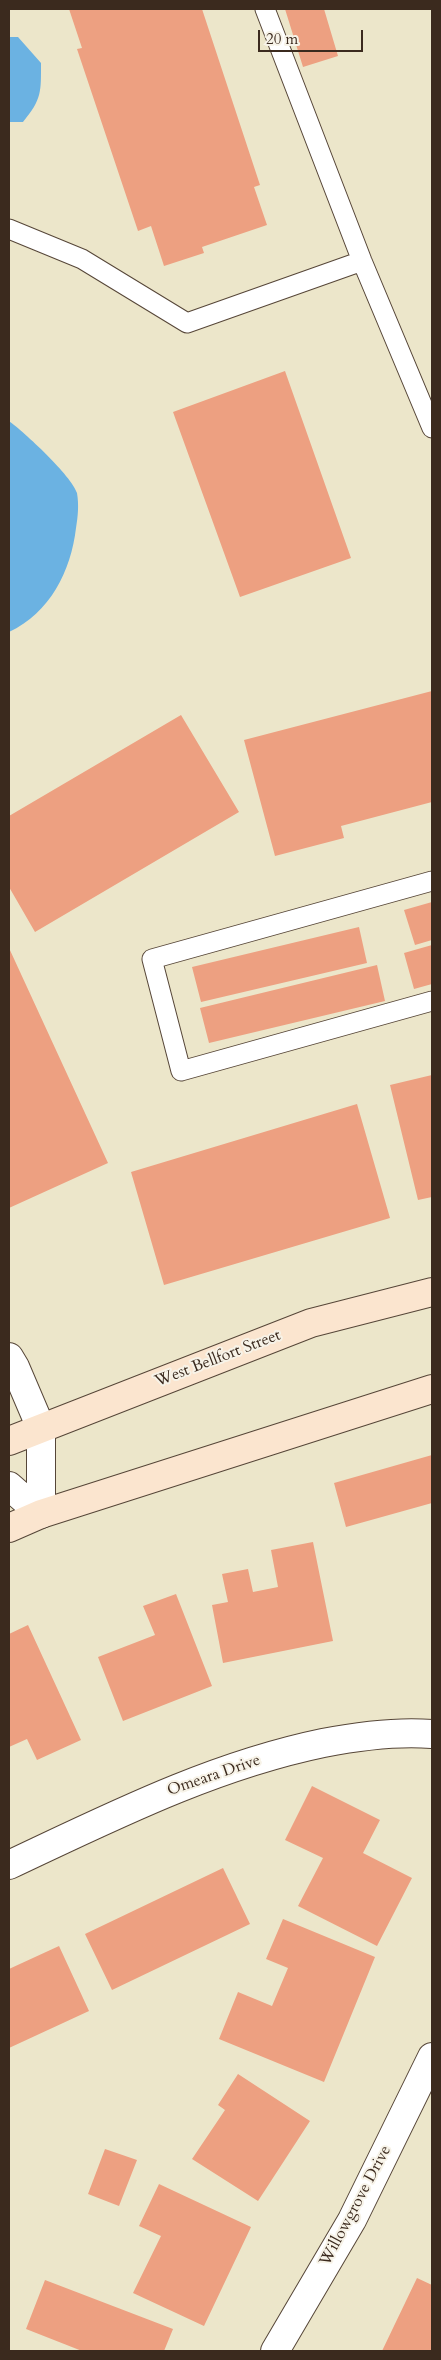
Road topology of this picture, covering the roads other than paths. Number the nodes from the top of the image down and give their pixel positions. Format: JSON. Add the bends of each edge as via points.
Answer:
{"nodes":[{"id":1,"x":264,"y":9,"type":"edge"},
{"id":2,"x":9,"y":229,"type":"edge"},
{"id":3,"x":362,"y":261,"type":"junction"},
{"id":4,"x":432,"y":428,"type":"edge"},
{"id":5,"x":432,"y":881,"type":"edge"},
{"id":6,"x":432,"y":1001,"type":"edge"},
{"id":7,"x":432,"y":1292,"type":"edge"},
{"id":8,"x":9,"y":1357,"type":"edge"},
{"id":9,"x":432,"y":1389,"type":"edge"},
{"id":10,"x":41,"y":1428,"type":"junction"},
{"id":11,"x":9,"y":1441,"type":"edge"},
{"id":12,"x":9,"y":1486,"type":"edge"},
{"id":13,"x":41,"y":1514,"type":"junction"},
{"id":14,"x":9,"y":1528,"type":"edge"},
{"id":15,"x":432,"y":1734,"type":"edge"},
{"id":16,"x":9,"y":1865,"type":"edge"},
{"id":17,"x":432,"y":2057,"type":"edge"},
{"id":18,"x":275,"y":2351,"type":"edge"}],
"edges":[{"from":1,"to":3,"type":"lane"},
{"from":2,"to":3,"type":"lane","via":[[82,258],[187,323]]},
{"from":3,"to":4,"type":"lane"},
{"from":5,"to":6,"type":"lane","via":[[152,959],[181,1071]]},
{"from":7,"to":10,"type":"main road","name":"West Bellfort Street","via":[[311,1323]]},
{"from":8,"to":10,"type":"street"},
{"from":9,"to":13,"type":"main road"},
{"from":10,"to":11,"type":"main road","name":"West Bellfort Street"},
{"from":10,"to":13,"type":"street"},
{"from":12,"to":13,"type":"street"},
{"from":13,"to":14,"type":"main road"},
{"from":15,"to":16,"type":"street","name":"Omeara Drive","via":[[361,1735],[229,1768],[148,1799]]},
{"from":17,"to":18,"type":"street","name":"Willowgrove Drive","via":[[352,2220]]}]}
